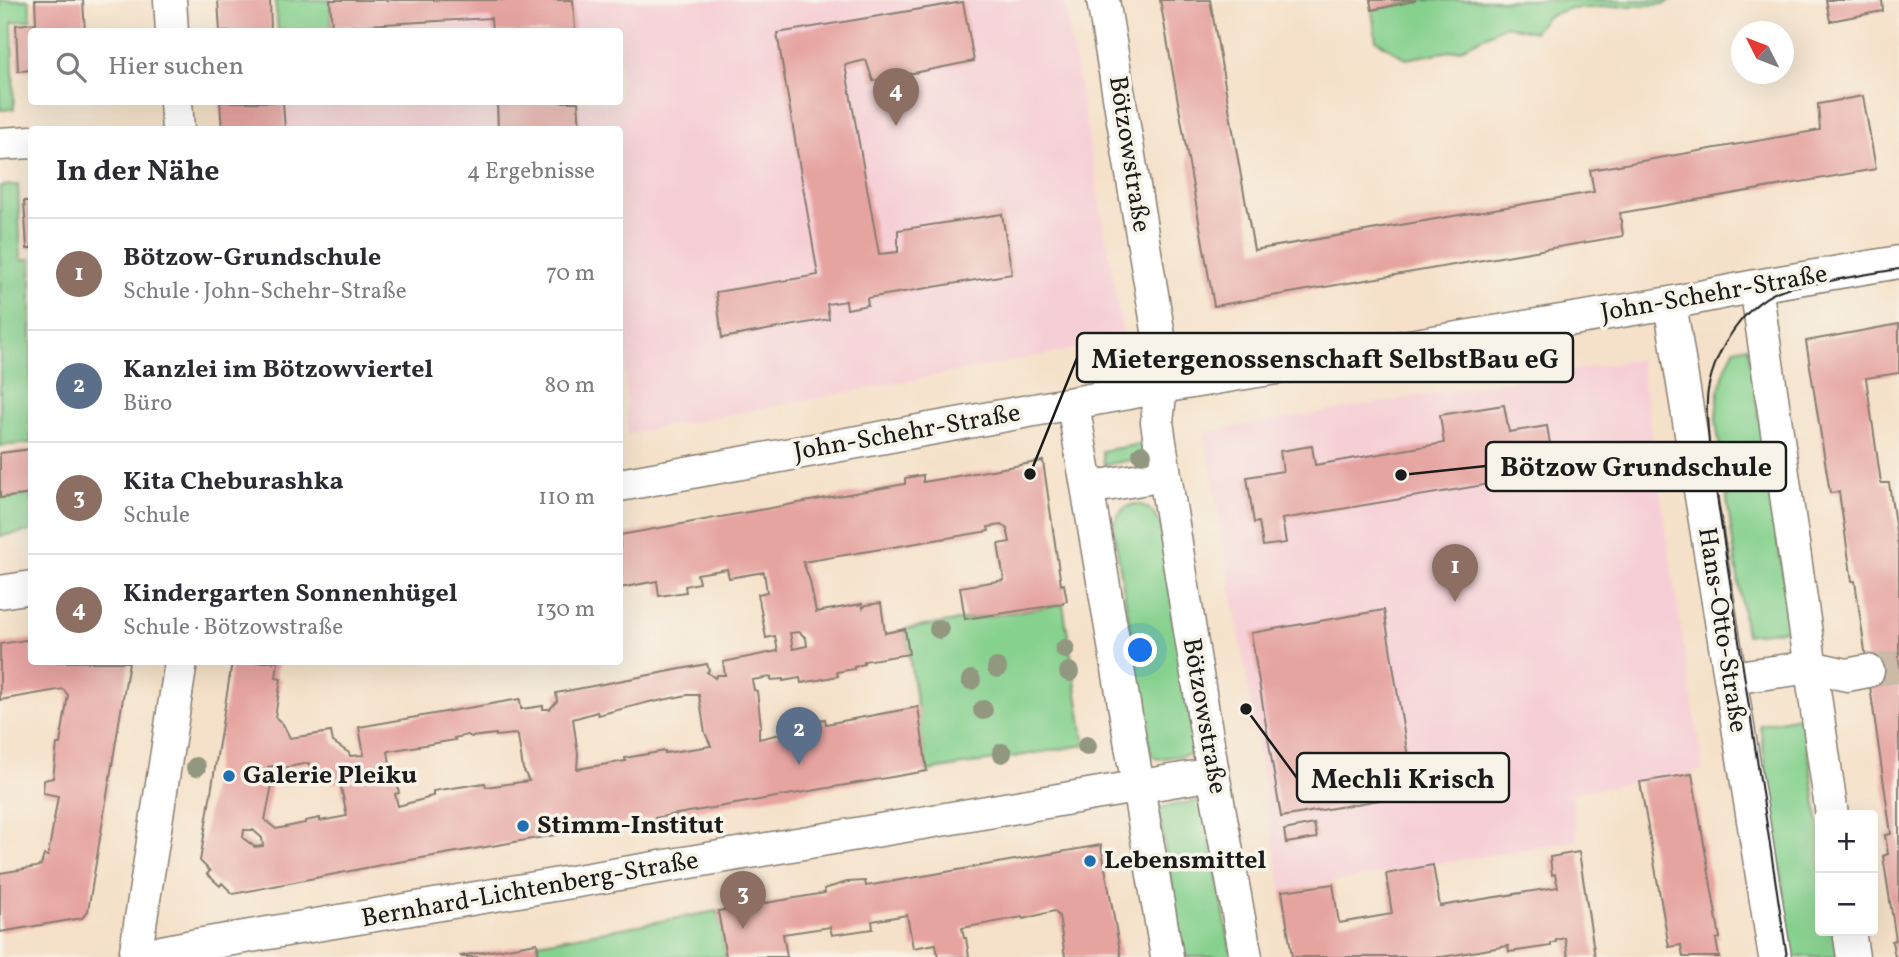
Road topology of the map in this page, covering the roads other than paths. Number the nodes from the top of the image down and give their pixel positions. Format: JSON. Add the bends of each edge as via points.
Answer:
{"nodes":[{"id":1,"x":170,"y":0,"type":"edge"},
{"id":2,"x":1103,"y":0,"type":"edge"},
{"id":3,"x":172,"y":28,"type":"edge"},
{"id":4,"x":176,"y":105,"type":"edge"},
{"id":5,"x":177,"y":126,"type":"edge"},
{"id":6,"x":28,"y":142,"type":"edge"},
{"id":7,"x":0,"y":144,"type":"edge"},
{"id":8,"x":1899,"y":262,"type":"edge"},
{"id":9,"x":1756,"y":286,"type":"junction"},
{"id":10,"x":1670,"y":303,"type":"junction"},
{"id":11,"x":1161,"y":387,"type":"junction"},
{"id":12,"x":1073,"y":404,"type":"junction"},
{"id":13,"x":1165,"y":475,"type":"junction"},
{"id":14,"x":623,"y":484,"type":"edge"},
{"id":15,"x":1088,"y":488,"type":"junction"},
{"id":16,"x":28,"y":588,"type":"edge"},
{"id":17,"x":0,"y":592,"type":"edge"},
{"id":18,"x":181,"y":665,"type":"edge"},
{"id":19,"x":1811,"y":667,"type":"junction"},
{"id":20,"x":1868,"y":671,"type":"tunnel mouth"},
{"id":21,"x":1730,"y":678,"type":"junction"},
{"id":22,"x":1213,"y":774,"type":"junction"},
{"id":23,"x":1138,"y":786,"type":"junction"},
{"id":24,"x":1831,"y":810,"type":"edge"},
{"id":25,"x":1850,"y":936,"type":"edge"},
{"id":26,"x":136,"y":957,"type":"edge"},
{"id":27,"x":1167,"y":957,"type":"edge"},
{"id":28,"x":1246,"y":957,"type":"edge"},
{"id":29,"x":1775,"y":957,"type":"edge"},
{"id":30,"x":1853,"y":957,"type":"edge"}],
"edges":[{"from":1,"to":3,"type":"street"},
{"from":2,"to":11,"type":"street","name":"Bötzowstraße","via":[[1161,348]]},
{"from":4,"to":5,"type":"street"},
{"from":6,"to":7,"type":"street"},
{"from":8,"to":9,"type":"street","name":"John-Schehr-Straße"},
{"from":9,"to":10,"type":"street","name":"John-Schehr-Straße"},
{"from":9,"to":19,"type":"street"},
{"from":10,"to":11,"type":"street","name":"John-Schehr-Straße"},
{"from":10,"to":21,"type":"street","name":"Hans-Otto-Straße"},
{"from":11,"to":12,"type":"street","name":"John-Schehr-Straße"},
{"from":11,"to":13,"type":"street","name":"Bötzowstraße","via":[[1157,422]]},
{"from":12,"to":14,"type":"street","name":"John-Schehr-Straße"},
{"from":12,"to":15,"type":"street"},
{"from":13,"to":15,"type":"street"},
{"from":13,"to":22,"type":"street","name":"Bötzowstraße"},
{"from":15,"to":23,"type":"street"},
{"from":16,"to":17,"type":"street"},
{"from":18,"to":26,"type":"street"},
{"from":19,"to":20,"type":"street","via":[[1847,675]]},
{"from":19,"to":21,"type":"street"},
{"from":19,"to":24,"type":"street"},
{"from":21,"to":29,"type":"street","name":"Hans-Otto-Straße"},
{"from":22,"to":23,"type":"street","name":"Bernhard-Lichtenberg-Straße"},
{"from":22,"to":28,"type":"street","name":"Bötzowstraße"},
{"from":23,"to":26,"type":"street","name":"Bernhard-Lichtenberg-Straße"},
{"from":23,"to":27,"type":"street"},
{"from":25,"to":30,"type":"street"}]}
